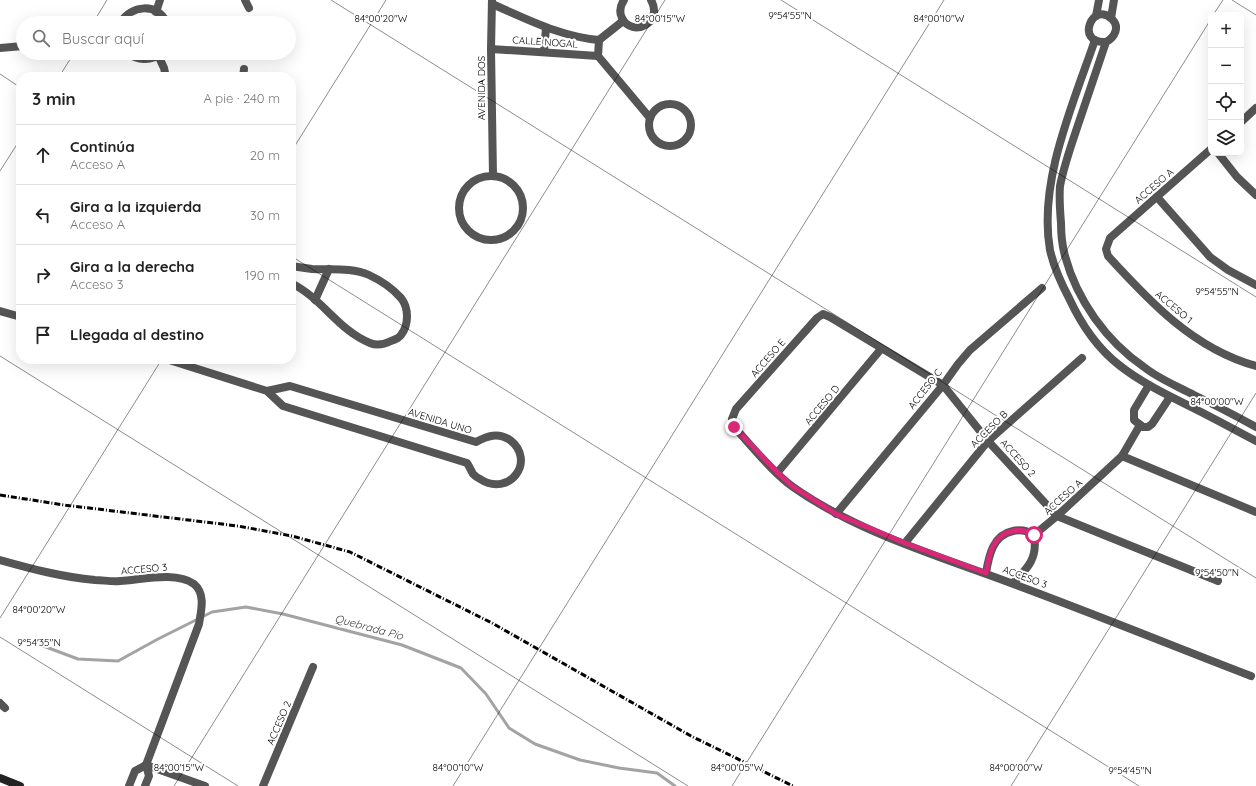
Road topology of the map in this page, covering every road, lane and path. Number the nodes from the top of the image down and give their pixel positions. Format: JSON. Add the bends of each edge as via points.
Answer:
{"nodes":[{"id":1,"x":160,"y":0,"type":"edge"},
{"id":2,"x":245,"y":0,"type":"edge"},
{"id":3,"x":624,"y":0,"type":"edge"},
{"id":4,"x":651,"y":0,"type":"edge"},
{"id":5,"x":1099,"y":0,"type":"edge"},
{"id":6,"x":1114,"y":0,"type":"edge"},
{"id":7,"x":492,"y":2,"type":"edge"},
{"id":8,"x":249,"y":8,"type":"dead end"},
{"id":9,"x":156,"y":12,"type":"junction"},
{"id":10,"x":124,"y":16,"type":"edge"},
{"id":11,"x":162,"y":16,"type":"edge"},
{"id":12,"x":1096,"y":16,"type":"junction"},
{"id":13,"x":1111,"y":18,"type":"junction"},
{"id":14,"x":623,"y":21,"type":"junction"},
{"id":15,"x":546,"y":28,"type":"junction"},
{"id":16,"x":599,"y":40,"type":"junction"},
{"id":17,"x":1095,"y":40,"type":"junction"},
{"id":18,"x":1106,"y":42,"type":"junction"},
{"id":19,"x":16,"y":46,"type":"edge"},
{"id":20,"x":0,"y":47,"type":"edge"},
{"id":21,"x":491,"y":49,"type":"junction"},
{"id":22,"x":544,"y":52,"type":"junction"},
{"id":23,"x":598,"y":56,"type":"junction"},
{"id":24,"x":162,"y":60,"type":"edge"},
{"id":25,"x":165,"y":72,"type":"edge"},
{"id":26,"x":1256,"y":108,"type":"edge"},
{"id":27,"x":650,"y":118,"type":"junction"},
{"id":28,"x":1243,"y":120,"type":"edge"},
{"id":29,"x":1208,"y":152,"type":"edge"},
{"id":30,"x":1220,"y":156,"type":"edge"},
{"id":31,"x":493,"y":176,"type":"junction"},
{"id":32,"x":1256,"y":195,"type":"edge"},
{"id":33,"x":1157,"y":197,"type":"junction"},
{"id":34,"x":1110,"y":238,"type":"joint"},
{"id":35,"x":296,"y":267,"type":"edge"},
{"id":36,"x":329,"y":269,"type":"junction"},
{"id":37,"x":1256,"y":285,"type":"edge"},
{"id":38,"x":296,"y":287,"type":"edge"},
{"id":39,"x":1042,"y":288,"type":"dead end"},
{"id":40,"x":315,"y":300,"type":"junction"},
{"id":41,"x":0,"y":311,"type":"edge"},
{"id":42,"x":823,"y":314,"type":"joint"},
{"id":43,"x":16,"y":316,"type":"edge"},
{"id":44,"x":881,"y":349,"type":"junction"},
{"id":45,"x":1082,"y":358,"type":"dead end"},
{"id":46,"x":182,"y":364,"type":"edge"},
{"id":47,"x":1256,"y":366,"type":"edge"},
{"id":48,"x":1149,"y":385,"type":"junction"},
{"id":49,"x":942,"y":386,"type":"junction"},
{"id":50,"x":268,"y":391,"type":"junction"},
{"id":51,"x":1170,"y":397,"type":"junction"},
{"id":52,"x":732,"y":419,"type":"joint"},
{"id":53,"x":1140,"y":425,"type":"junction"},
{"id":54,"x":1256,"y":427,"type":"edge"},
{"id":55,"x":988,"y":440,"type":"junction"},
{"id":56,"x":1256,"y":441,"type":"edge"},
{"id":57,"x":1122,"y":456,"type":"junction"},
{"id":58,"x":778,"y":473,"type":"junction"},
{"id":59,"x":1256,"y":512,"type":"edge"},
{"id":60,"x":836,"y":514,"type":"junction"},
{"id":61,"x":1057,"y":516,"type":"junction"},
{"id":62,"x":1034,"y":535,"type":"junction"},
{"id":63,"x":905,"y":543,"type":"junction"},
{"id":64,"x":0,"y":560,"type":"edge"},
{"id":65,"x":986,"y":573,"type":"junction"},
{"id":66,"x":1218,"y":581,"type":"dead end"},
{"id":67,"x":1013,"y":584,"type":"junction"},
{"id":68,"x":313,"y":667,"type":"dead end"},
{"id":69,"x":1251,"y":676,"type":"dead end"},
{"id":70,"x":146,"y":765,"type":"junction"},
{"id":71,"x":0,"y":778,"type":"edge"},
{"id":72,"x":20,"y":786,"type":"edge"},
{"id":73,"x":129,"y":786,"type":"edge"},
{"id":74,"x":146,"y":786,"type":"edge"},
{"id":75,"x":205,"y":786,"type":"edge"},
{"id":76,"x":263,"y":786,"type":"edge"}],
"edges":[{"from":1,"to":9,"type":"street"},
{"from":2,"to":8,"type":"street"},
{"from":3,"to":14,"type":"street","via":[[620,10]]},
{"from":4,"to":14,"type":"street","via":[[654,10],[647,25],[629,26]]},
{"from":5,"to":12,"type":"street"},
{"from":6,"to":13,"type":"street"},
{"from":7,"to":15,"type":"street","name":"CALLE NOGAL"},
{"from":7,"to":21,"type":"street","name":"AVENIDA DOS"},
{"from":9,"to":10,"type":"street","via":[[143,8],[133,10]]},
{"from":9,"to":11,"type":"street"},
{"from":12,"to":13,"type":"street","via":[[1105,15]]},
{"from":12,"to":17,"type":"street","via":[[1088,27],[1090,35]]},
{"from":13,"to":18,"type":"street","via":[[1115,24],[1115,33]]},
{"from":14,"to":16,"type":"street"},
{"from":15,"to":16,"type":"street","name":"CALLE NOGAL","via":[[584,39]]},
{"from":15,"to":22,"type":"street"},
{"from":16,"to":23,"type":"street"},
{"from":17,"to":18,"type":"street"},
{"from":17,"to":48,"type":"street","via":[[1064,130],[1053,171],[1048,199],[1050,250],[1057,273],[1084,329],[1120,366]]},
{"from":18,"to":54,"type":"street","via":[[1065,164],[1060,187],[1064,255],[1071,276],[1094,318],[1118,346],[1143,367]]},
{"from":19,"to":20,"type":"street"},
{"from":21,"to":22,"type":"street","name":"CALLE NOGAL"},
{"from":21,"to":31,"type":"street","name":"AVENIDA DOS"},
{"from":22,"to":23,"type":"street","name":"CALLE NOGAL"},
{"from":23,"to":27,"type":"street"},
{"from":24,"to":25,"type":"street"},
{"from":26,"to":28,"type":"street"},
{"from":27,"to":27,"type":"street","via":[[650,132],[659,144],[674,146],[686,140],[690,134],[687,113],[675,105],[658,107]]},
{"from":29,"to":33,"type":"street","name":"ACCESO A"},
{"from":30,"to":32,"type":"street"},
{"from":31,"to":31,"type":"street","via":[[482,177],[469,184],[462,193],[459,204],[464,226],[473,234],[492,240],[513,231],[520,222],[523,209],[522,198],[517,188],[504,178]]},
{"from":33,"to":34,"type":"street","name":"ACCESO A"},
{"from":33,"to":37,"type":"street","via":[[1210,257]]},
{"from":34,"to":47,"type":"street","name":"ACCESO 1","via":[[1106,249],[1108,256],[1143,294],[1174,322],[1193,337],[1219,351]]},
{"from":35,"to":36,"type":"street"},
{"from":36,"to":40,"type":"street"},
{"from":36,"to":40,"type":"street","via":[[368,274],[384,284],[402,299],[407,314],[406,326],[400,336],[386,344],[372,344],[354,335]]},
{"from":38,"to":40,"type":"street"},
{"from":39,"to":49,"type":"street","name":"ACCESO C","via":[[970,350]]},
{"from":41,"to":43,"type":"street"},
{"from":42,"to":44,"type":"street","name":"ACCESO 2"},
{"from":42,"to":52,"type":"street","name":"ACCESO E","via":[[736,409]]},
{"from":44,"to":49,"type":"street","name":"ACCESO 2"},
{"from":44,"to":58,"type":"street","name":"ACCESO D"},
{"from":45,"to":55,"type":"street","name":"ACCESO B"},
{"from":46,"to":50,"type":"street","name":"AVENIDA UNO"},
{"from":48,"to":51,"type":"street"},
{"from":48,"to":53,"type":"street","via":[[1134,410],[1134,420]]},
{"from":49,"to":55,"type":"street","name":"ACCESO 2"},
{"from":49,"to":60,"type":"street","name":"ACCESO C"},
{"from":50,"to":50,"type":"street","name":"AVENIDA UNO","via":[[283,406],[467,463],[474,475],[484,482],[496,485],[506,483],[514,478],[519,470],[520,452],[515,444],[497,434],[476,442],[290,386]]},
{"from":51,"to":53,"type":"street","via":[[1152,424],[1143,427]]},
{"from":51,"to":56,"type":"street"},
{"from":52,"to":58,"type":"street","name":"ACCESO 3","via":[[734,427]]},
{"from":53,"to":57,"type":"street","name":"ACCESO A"},
{"from":55,"to":61,"type":"street","name":"ACCESO 2"},
{"from":55,"to":63,"type":"street","name":"ACCESO B"},
{"from":57,"to":59,"type":"street"},
{"from":57,"to":61,"type":"street","name":"ACCESO A"},
{"from":58,"to":60,"type":"street","name":"ACCESO 3","via":[[792,486]]},
{"from":60,"to":63,"type":"street","name":"ACCESO 3"},
{"from":61,"to":62,"type":"street","name":"ACCESO A"},
{"from":61,"to":66,"type":"street","name":"ACCESO 2"},
{"from":62,"to":65,"type":"street","via":[[1028,531],[1017,530],[1004,533],[992,549]]},
{"from":62,"to":67,"type":"street","via":[[1034,557]]},
{"from":63,"to":65,"type":"street","name":"ACCESO 3"},
{"from":64,"to":70,"type":"street","name":"ACCESO 3","via":[[72,578],[118,582],[173,577],[185,579],[195,585],[201,593],[199,624]]},
{"from":65,"to":67,"type":"street","name":"ACCESO 3"},
{"from":67,"to":69,"type":"street","name":"ACCESO 3"},
{"from":68,"to":76,"type":"street","name":"ACCESO 2"},
{"from":70,"to":73,"type":"street","via":[[135,770]]},
{"from":70,"to":74,"type":"street","via":[[149,776]]},
{"from":70,"to":75,"type":"street"},
{"from":71,"to":72,"type":"main road"}]}
